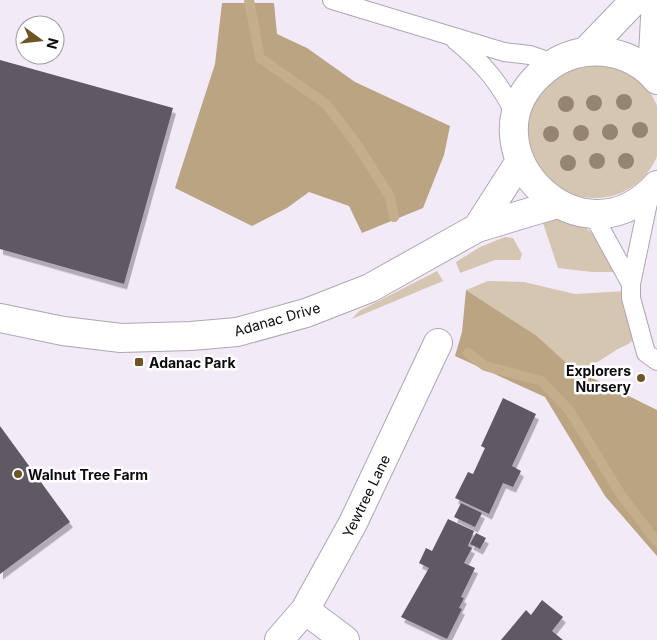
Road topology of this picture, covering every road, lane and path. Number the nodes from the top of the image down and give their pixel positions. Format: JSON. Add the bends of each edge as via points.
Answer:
{"nodes":[{"id":1,"x":332,"y":0,"type":"edge"},
{"id":2,"x":635,"y":0,"type":"edge"},
{"id":3,"x":656,"y":0,"type":"edge"},
{"id":4,"x":450,"y":35,"type":"junction"},
{"id":5,"x":585,"y":52,"type":"junction"},
{"id":6,"x":553,"y":63,"type":"junction"},
{"id":7,"x":654,"y":77,"type":"edge"},
{"id":8,"x":516,"y":117,"type":"junction"},
{"id":9,"x":520,"y":161,"type":"junction"},
{"id":10,"x":653,"y":189,"type":"edge"},
{"id":11,"x":557,"y":204,"type":"junction"},
{"id":12,"x":592,"y":213,"type":"junction"},
{"id":13,"x":477,"y":228,"type":"junction"},
{"id":14,"x":631,"y":284,"type":"junction"},
{"id":15,"x":0,"y":318,"type":"edge"},
{"id":16,"x":438,"y":343,"type":"dead end"},
{"id":17,"x":657,"y":361,"type":"edge"},
{"id":18,"x":305,"y":610,"type":"junction"},
{"id":19,"x":279,"y":640,"type":"edge"},
{"id":20,"x":345,"y":640,"type":"edge"}],
"edges":[{"from":1,"to":4,"type":"lane"},
{"from":2,"to":5,"type":"street"},
{"from":3,"to":7,"type":"street"},
{"from":4,"to":6,"type":"lane"},
{"from":4,"to":8,"type":"lane","via":[[481,61],[505,93]]},
{"from":5,"to":6,"type":"street"},
{"from":5,"to":7,"type":"street","via":[[618,54],[636,62]]},
{"from":6,"to":8,"type":"street","via":[[530,84]]},
{"from":8,"to":9,"type":"street","via":[[515,137]]},
{"from":9,"to":11,"type":"street","via":[[536,187]]},
{"from":9,"to":13,"type":"street","name":"Adanac Drive"},
{"from":10,"to":12,"type":"street","via":[[623,208]]},
{"from":10,"to":14,"type":"lane"},
{"from":11,"to":12,"type":"street"},
{"from":11,"to":13,"type":"street","name":"Adanac Drive"},
{"from":12,"to":14,"type":"lane"},
{"from":13,"to":15,"type":"street","name":"Adanac Drive","via":[[370,288],[306,313],[237,332],[121,338],[63,331]]},
{"from":14,"to":17,"type":"lane","via":[[631,298],[646,353]]},
{"from":16,"to":18,"type":"street","name":"Yewtree Lane","via":[[353,523]]},
{"from":18,"to":19,"type":"street","name":"Yewtree Lane"},
{"from":18,"to":20,"type":"street"}]}
